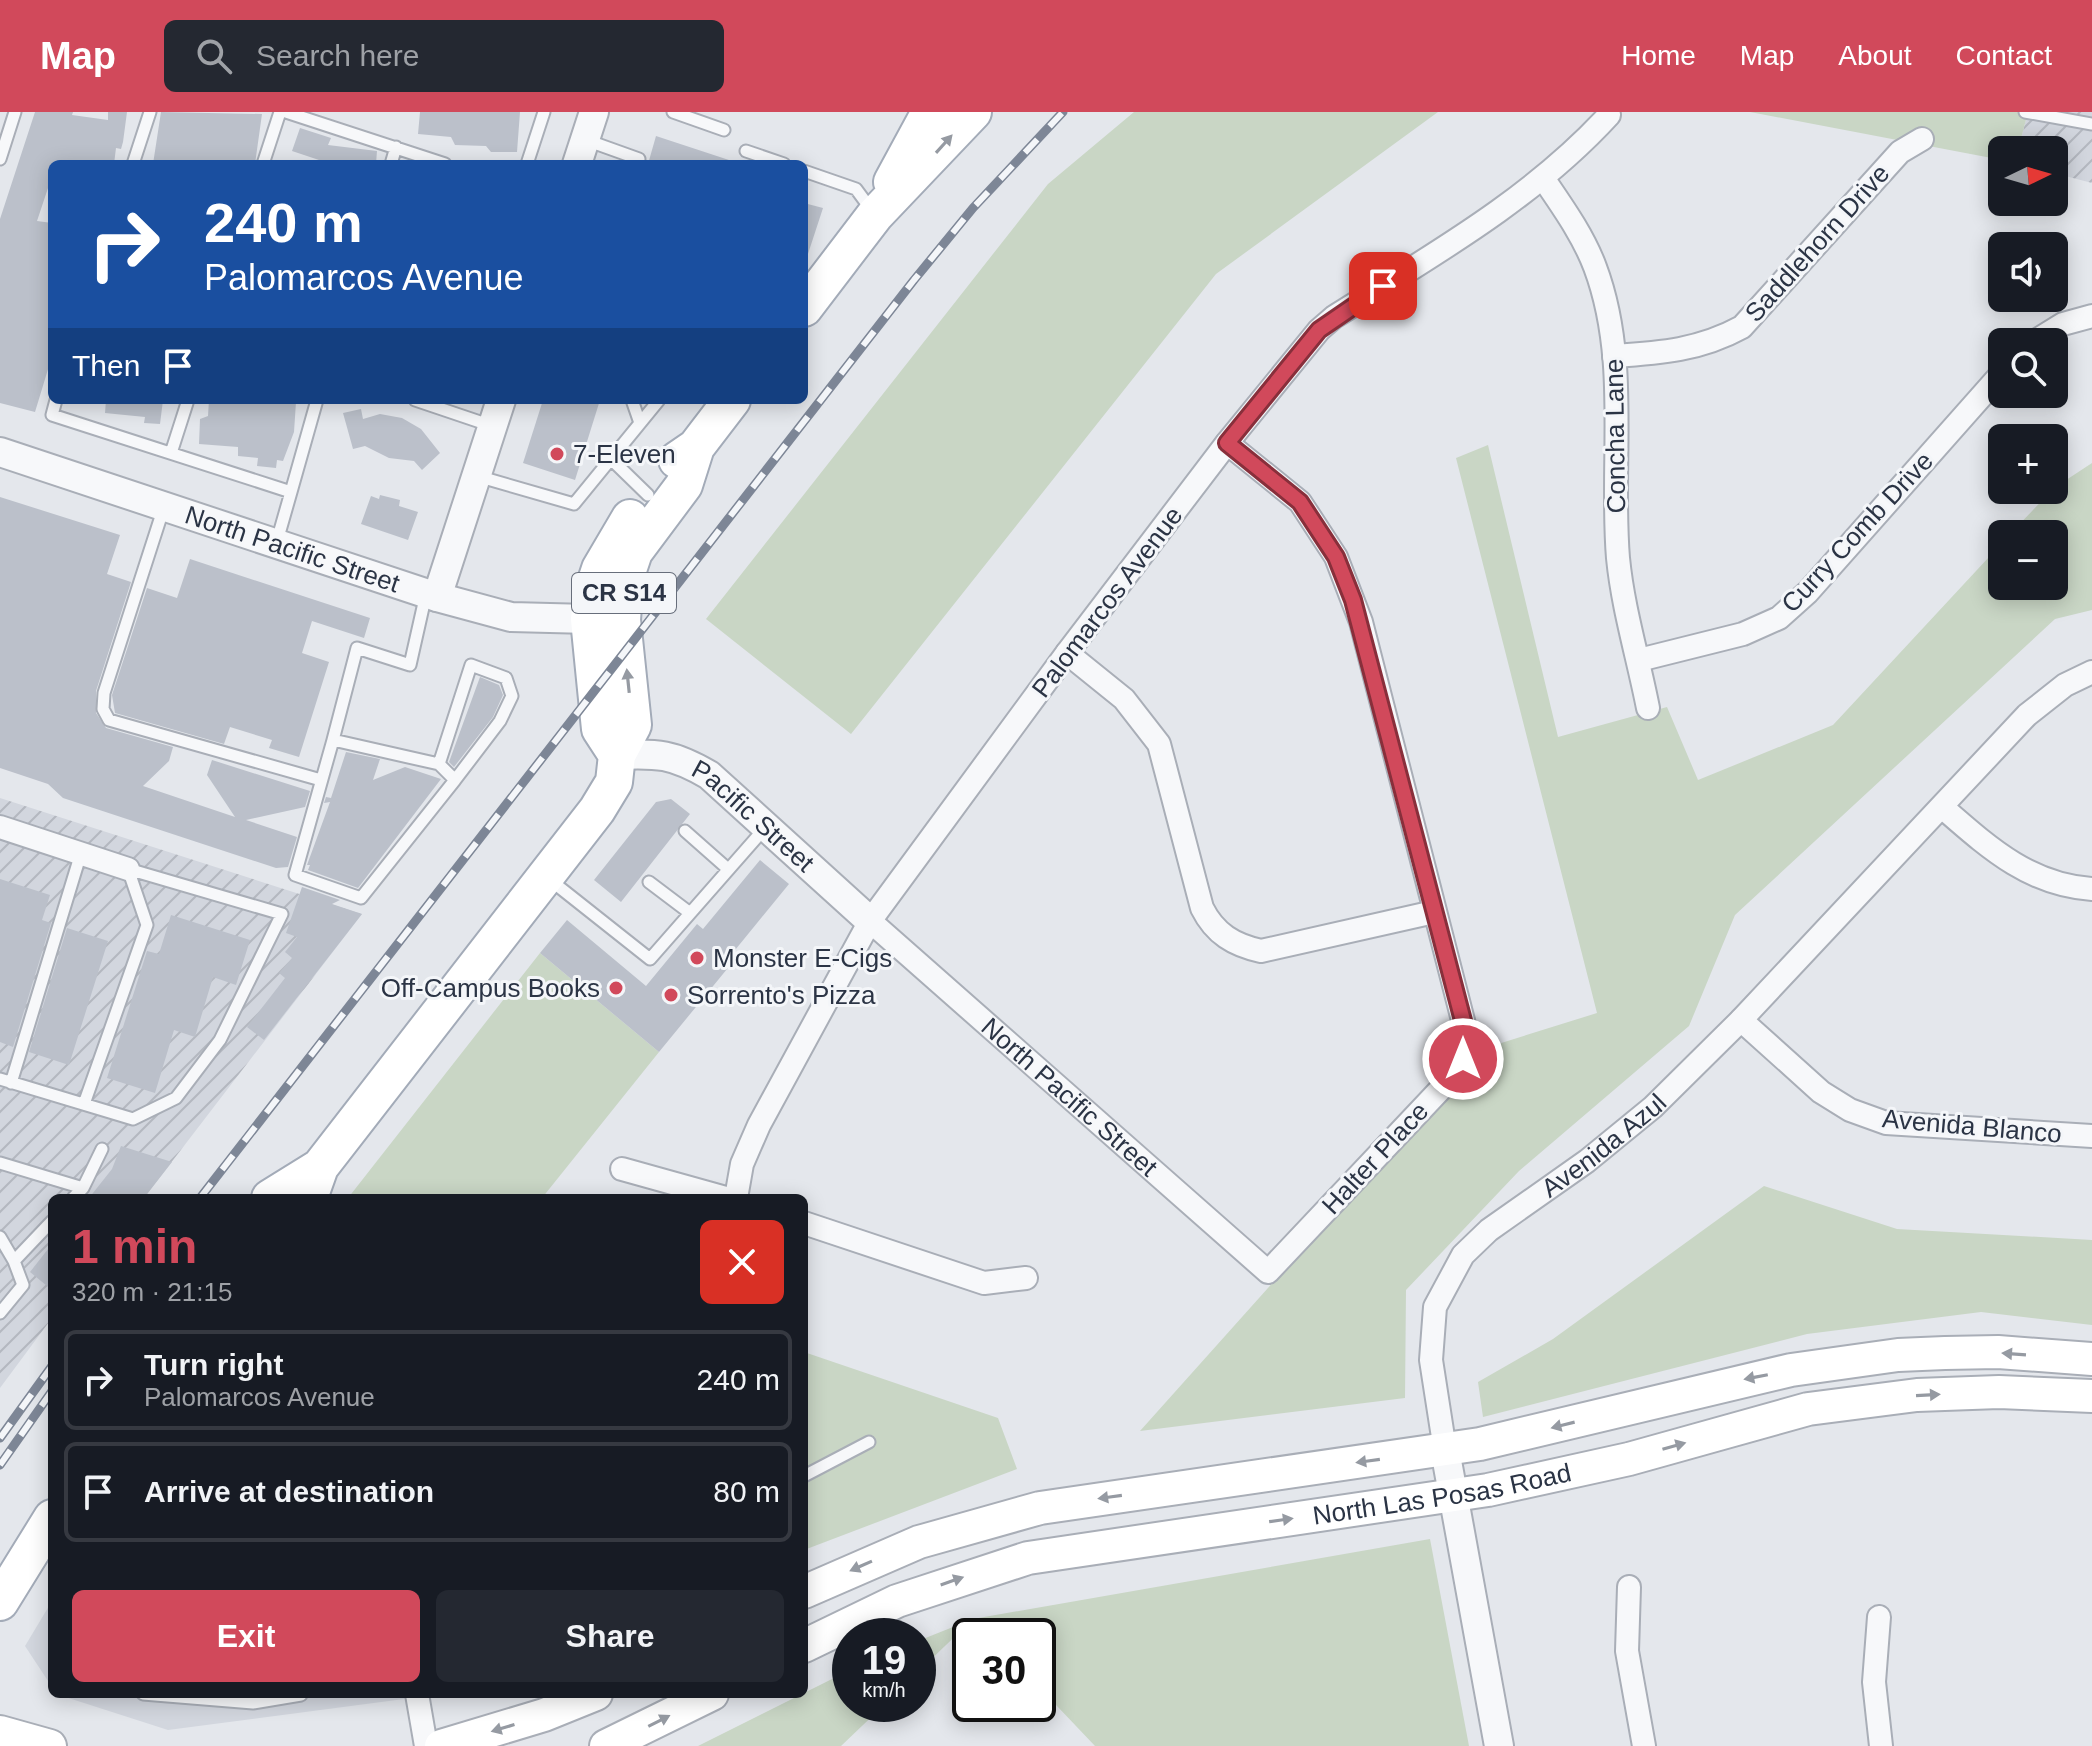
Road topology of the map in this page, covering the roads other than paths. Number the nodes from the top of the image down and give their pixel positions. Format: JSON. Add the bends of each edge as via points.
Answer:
{"nodes":[{"id":1,"x":15,"y":112,"type":"edge"},
{"id":2,"x":150,"y":112,"type":"edge"},
{"id":3,"x":283,"y":112,"type":"edge"},
{"id":4,"x":544,"y":112,"type":"edge"},
{"id":5,"x":594,"y":112,"type":"edge"},
{"id":6,"x":673,"y":112,"type":"edge"},
{"id":7,"x":930,"y":112,"type":"edge"},
{"id":8,"x":973,"y":112,"type":"edge"},
{"id":9,"x":2025,"y":112,"type":"edge"},
{"id":10,"x":1609,"y":115,"type":"dead end"},
{"id":11,"x":2092,"y":124,"type":"edge"},
{"id":12,"x":724,"y":130,"type":"dead end"},
{"id":13,"x":1922,"y":139,"type":"dead end"},
{"id":14,"x":396,"y":147,"type":"junction"},
{"id":15,"x":746,"y":151,"type":"dead end"},
{"id":16,"x":581,"y":152,"type":"edge"},
{"id":17,"x":0,"y":159,"type":"edge"},
{"id":18,"x":639,"y":159,"type":"dead end"},
{"id":19,"x":134,"y":160,"type":"edge"},
{"id":20,"x":265,"y":160,"type":"edge"},
{"id":21,"x":392,"y":160,"type":"edge"},
{"id":22,"x":433,"y":160,"type":"edge"},
{"id":23,"x":528,"y":160,"type":"edge"},
{"id":24,"x":772,"y":160,"type":"edge"},
{"id":25,"x":808,"y":172,"type":"edge"},
{"id":26,"x":1543,"y":178,"type":"junction"},
{"id":27,"x":875,"y":215,"type":"junction"},
{"id":28,"x":808,"y":303,"type":"edge"},
{"id":29,"x":2092,"y":316,"type":"edge"},
{"id":30,"x":2057,"y":328,"type":"edge"},
{"id":31,"x":1614,"y":356,"type":"junction"},
{"id":32,"x":1988,"y":389,"type":"edge"},
{"id":33,"x":55,"y":404,"type":"edge"},
{"id":34,"x":187,"y":404,"type":"edge"},
{"id":35,"x":316,"y":404,"type":"edge"},
{"id":36,"x":633,"y":404,"type":"edge"},
{"id":37,"x":656,"y":404,"type":"edge"},
{"id":38,"x":729,"y":404,"type":"edge"},
{"id":39,"x":450,"y":405,"type":"edge"},
{"id":40,"x":497,"y":413,"type":"edge"},
{"id":41,"x":640,"y":423,"type":"junction"},
{"id":42,"x":1227,"y":443,"type":"junction"},
{"id":43,"x":696,"y":447,"type":"junction"},
{"id":44,"x":0,"y":452,"type":"edge"},
{"id":45,"x":171,"y":453,"type":"junction"},
{"id":46,"x":611,"y":459,"type":"junction"},
{"id":47,"x":477,"y":476,"type":"junction"},
{"id":48,"x":291,"y":492,"type":"junction"},
{"id":49,"x":648,"y":495,"type":"junction"},
{"id":50,"x":165,"y":507,"type":"junction"},
{"id":51,"x":276,"y":544,"type":"junction"},
{"id":52,"x":432,"y":596,"type":"junction"},
{"id":53,"x":589,"y":619,"type":"junction"},
{"id":54,"x":1067,"y":653,"type":"junction"},
{"id":55,"x":1639,"y":660,"type":"junction"},
{"id":56,"x":2092,"y":672,"type":"edge"},
{"id":57,"x":1648,"y":708,"type":"dead end"},
{"id":58,"x":333,"y":740,"type":"junction"},
{"id":59,"x":617,"y":755,"type":"junction"},
{"id":60,"x":439,"y":764,"type":"junction"},
{"id":61,"x":321,"y":780,"type":"junction"},
{"id":62,"x":455,"y":780,"type":"junction"},
{"id":63,"x":1942,"y":807,"type":"junction"},
{"id":64,"x":0,"y":827,"type":"edge"},
{"id":65,"x":766,"y":827,"type":"junction"},
{"id":66,"x":685,"y":831,"type":"dead end"},
{"id":67,"x":81,"y":853,"type":"junction"},
{"id":68,"x":128,"y":869,"type":"junction"},
{"id":69,"x":728,"y":869,"type":"junction"},
{"id":70,"x":545,"y":877,"type":"junction"},
{"id":71,"x":649,"y":882,"type":"dead end"},
{"id":72,"x":2092,"y":889,"type":"edge"},
{"id":73,"x":1434,"y":912,"type":"junction"},
{"id":74,"x":690,"y":913,"type":"junction"},
{"id":75,"x":870,"y":921,"type":"junction"},
{"id":76,"x":1741,"y":1020,"type":"junction"},
{"id":77,"x":5,"y":1081,"type":"edge"},
{"id":78,"x":84,"y":1104,"type":"junction"},
{"id":79,"x":2092,"y":1136,"type":"edge"},
{"id":80,"x":102,"y":1149,"type":"dead end"},
{"id":81,"x":0,"y":1163,"type":"edge"},
{"id":82,"x":622,"y":1169,"type":"dead end"},
{"id":83,"x":314,"y":1182,"type":"edge"},
{"id":84,"x":83,"y":1188,"type":"junction"},
{"id":85,"x":77,"y":1194,"type":"edge"},
{"id":86,"x":281,"y":1194,"type":"edge"},
{"id":87,"x":712,"y":1194,"type":"edge"},
{"id":88,"x":737,"y":1194,"type":"edge"},
{"id":89,"x":808,"y":1224,"type":"edge"},
{"id":90,"x":48,"y":1225,"type":"edge"},
{"id":91,"x":0,"y":1237,"type":"edge"},
{"id":92,"x":14,"y":1261,"type":"junction"},
{"id":93,"x":1268,"y":1272,"type":"joint"},
{"id":94,"x":1026,"y":1278,"type":"dead end"},
{"id":95,"x":0,"y":1313,"type":"edge"},
{"id":96,"x":2092,"y":1359,"type":"edge"},
{"id":97,"x":2092,"y":1396,"type":"edge"},
{"id":98,"x":869,"y":1442,"type":"dead end"},
{"id":99,"x":1445,"y":1450,"type":"junction"},
{"id":100,"x":808,"y":1474,"type":"edge"},
{"id":101,"x":1453,"y":1496,"type":"junction"},
{"id":102,"x":48,"y":1524,"type":"edge"},
{"id":103,"x":1629,"y":1587,"type":"dead end"},
{"id":104,"x":808,"y":1590,"type":"edge"},
{"id":105,"x":0,"y":1602,"type":"edge"},
{"id":106,"x":1879,"y":1617,"type":"dead end"},
{"id":107,"x":808,"y":1644,"type":"edge"},
{"id":108,"x":222,"y":1698,"type":"edge"},
{"id":109,"x":281,"y":1698,"type":"edge"},
{"id":110,"x":418,"y":1698,"type":"edge"},
{"id":111,"x":586,"y":1698,"type":"edge"},
{"id":112,"x":704,"y":1698,"type":"edge"},
{"id":113,"x":0,"y":1732,"type":"edge"},
{"id":114,"x":1496,"y":1740,"type":"edge"},
{"id":115,"x":50,"y":1746,"type":"edge"},
{"id":116,"x":426,"y":1746,"type":"edge"},
{"id":117,"x":441,"y":1746,"type":"edge"},
{"id":118,"x":606,"y":1746,"type":"edge"},
{"id":119,"x":1644,"y":1746,"type":"edge"},
{"id":120,"x":1881,"y":1746,"type":"edge"}],
"edges":[{"from":1,"to":17,"type":"lane"},
{"from":2,"to":19,"type":"lane"},
{"from":3,"to":14,"type":"lane"},
{"from":3,"to":20,"type":"lane"},
{"from":4,"to":23,"type":"lane"},
{"from":5,"to":16,"type":"street"},
{"from":6,"to":12,"type":"lane"},
{"from":7,"to":27,"type":"main road"},
{"from":27,"to":8,"type":"main road","one_way":true},
{"from":9,"to":11,"type":"lane"},
{"from":10,"to":26,"type":"street","name":"Palomarcos Avenue"},
{"from":13,"to":31,"type":"street","name":"Saddlehorn Drive","via":[[1900,152],[1742,327],[1711,343],[1675,352]]},
{"from":14,"to":21,"type":"lane"},
{"from":14,"to":22,"type":"lane"},
{"from":15,"to":24,"type":"lane"},
{"from":16,"to":18,"type":"lane"},
{"from":25,"to":27,"type":"lane","via":[[856,189]]},
{"from":26,"to":31,"type":"street","name":"Concha Lane","via":[[1595,266],[1609,311]]},
{"from":26,"to":42,"type":"street","name":"Palomarcos Avenue","via":[[1504,209],[1334,317]]},
{"from":27,"to":28,"type":"main road"},
{"from":29,"to":30,"type":"street"},
{"from":31,"to":55,"type":"street","name":"Concha Lane","via":[[1618,557],[1625,613]]},
{"from":32,"to":55,"type":"street","name":"Curry Comb Drive","via":[[1779,618],[1743,634]]},
{"from":33,"to":45,"type":"lane","via":[[52,415]]},
{"from":34,"to":45,"type":"lane"},
{"from":35,"to":48,"type":"lane"},
{"from":36,"to":41,"type":"lane"},
{"from":37,"to":41,"type":"lane"},
{"from":38,"to":43,"type":"main road","number":"CR S14"},
{"from":39,"to":40,"type":"lane"},
{"from":40,"to":47,"type":"street"},
{"from":41,"to":46,"type":"lane"},
{"from":42,"to":54,"type":"street","name":"Palomarcos Avenue"},
{"from":42,"to":73,"type":"street","via":[[1300,502],[1336,557],[1361,622]]},
{"from":43,"to":49,"type":"main road","number":"CR S14","via":[[669,467]]},
{"from":59,"to":43,"type":"main road","number":"CR S14","one_way":true,"via":[[633,725],[622,620],[625,579],[634,552],[684,485]]},
{"from":44,"to":50,"type":"street","name":"North Pacific Street"},
{"from":45,"to":48,"type":"lane"},
{"from":46,"to":47,"type":"lane","via":[[574,504]]},
{"from":46,"to":49,"type":"lane"},
{"from":47,"to":52,"type":"street"},
{"from":48,"to":51,"type":"lane"},
{"from":49,"to":53,"type":"main road","number":"CR S14","via":[[600,569]]},
{"from":50,"to":51,"type":"street","name":"North Pacific Street"},
{"from":50,"to":61,"type":"lane","via":[[104,693],[109,720]]},
{"from":51,"to":52,"type":"street","name":"North Pacific Street"},
{"from":52,"to":53,"type":"street","name":"North Pacific Street","via":[[511,617]]},
{"from":52,"to":58,"type":"lane","via":[[410,665],[357,648]]},
{"from":53,"to":59,"type":"main road","number":"CR S14","via":[[600,729]]},
{"from":54,"to":73,"type":"street","via":[[1124,699],[1159,744],[1202,908],[1210,924],[1236,946],[1261,951]]},
{"from":54,"to":75,"type":"street","name":"Palomarcos Avenue"},
{"from":55,"to":57,"type":"street","name":"Concha Lane"},
{"from":56,"to":63,"type":"street","name":"Avenida Azul","via":[[2065,685],[2027,715]]},
{"from":58,"to":60,"type":"lane"},
{"from":58,"to":61,"type":"lane"},
{"from":59,"to":65,"type":"street","name":"Pacific Street","via":[[679,757],[709,775]]},
{"from":59,"to":70,"type":"main road","number":"CR S14","via":[[609,791]]},
{"from":60,"to":62,"type":"lane"},
{"from":60,"to":62,"type":"lane","via":[[471,665],[506,678],[512,696],[500,721]]},
{"from":61,"to":62,"type":"lane","via":[[295,875],[361,898]]},
{"from":63,"to":72,"type":"street","via":[[1998,857],[2032,876]]},
{"from":63,"to":76,"type":"street","name":"Avenida Azul"},
{"from":64,"to":67,"type":"street"},
{"from":65,"to":69,"type":"lane"},
{"from":65,"to":75,"type":"street","name":"Pacific Street"},
{"from":66,"to":69,"type":"lane"},
{"from":67,"to":68,"type":"street"},
{"from":67,"to":77,"type":"lane"},
{"from":68,"to":78,"type":"lane","via":[[147,925]]},
{"from":68,"to":78,"type":"lane","via":[[282,914],[220,1040],[176,1098],[133,1119]]},
{"from":69,"to":74,"type":"lane"},
{"from":70,"to":74,"type":"lane","via":[[650,959]]},
{"from":70,"to":83,"type":"main road","number":"CR S14"},
{"from":71,"to":74,"type":"lane"},
{"from":73,"to":93,"type":"street","name":"Halter Place","via":[[1467,1036],[1463,1059],[1453,1076]]},
{"from":75,"to":88,"type":"street","name":"Palomarcos Avenue","via":[[759,1125],[742,1164]]},
{"from":75,"to":93,"type":"street","name":"North Pacific Street"},
{"from":76,"to":79,"type":"street","name":"Avenida Blanco","via":[[1821,1092],[1886,1123]]},
{"from":76,"to":99,"type":"street","name":"Avenida Azul","via":[[1653,1107],[1463,1255],[1435,1307],[1431,1360]]},
{"from":77,"to":78,"type":"lane"},
{"from":80,"to":84,"type":"lane"},
{"from":81,"to":84,"type":"lane"},
{"from":82,"to":87,"type":"street"},
{"from":83,"to":86,"type":"main road","number":"CR S14"},
{"from":84,"to":85,"type":"lane"},
{"from":89,"to":94,"type":"street","via":[[984,1283]]},
{"from":90,"to":92,"type":"lane"},
{"from":91,"to":92,"type":"lane"},
{"from":92,"to":95,"type":"lane","via":[[23,1285]]},
{"from":96,"to":99,"type":"main road","name":"North Las Posas Road","one_way":true,"via":[[1998,1352],[1848,1361],[1738,1380]]},
{"from":101,"to":97,"type":"main road","name":"North Las Posas Road","one_way":true,"via":[[1629,1459],[1808,1409],[1917,1395]]},
{"from":98,"to":100,"type":"lane"},
{"from":99,"to":101,"type":"street","name":"Avenida Azul"},
{"from":99,"to":104,"type":"main road","name":"North Las Posas Road","one_way":true,"via":[[1040,1508],[919,1542]]},
{"from":107,"to":101,"type":"main road","name":"North Las Posas Road","one_way":true,"via":[[897,1601],[1028,1558]]},
{"from":101,"to":114,"type":"street","name":"Avenida Azul"},
{"from":102,"to":105,"type":"main road"},
{"from":103,"to":119,"type":"street","via":[[1627,1651]]},
{"from":106,"to":120,"type":"street","via":[[1874,1682]]},
{"from":108,"to":109,"type":"lane","via":[[253,1703]]},
{"from":110,"to":116,"type":"street"},
{"from":111,"to":117,"type":"main road","one_way":true},
{"from":118,"to":112,"type":"main road","one_way":true},
{"from":113,"to":115,"type":"main road"}]}
